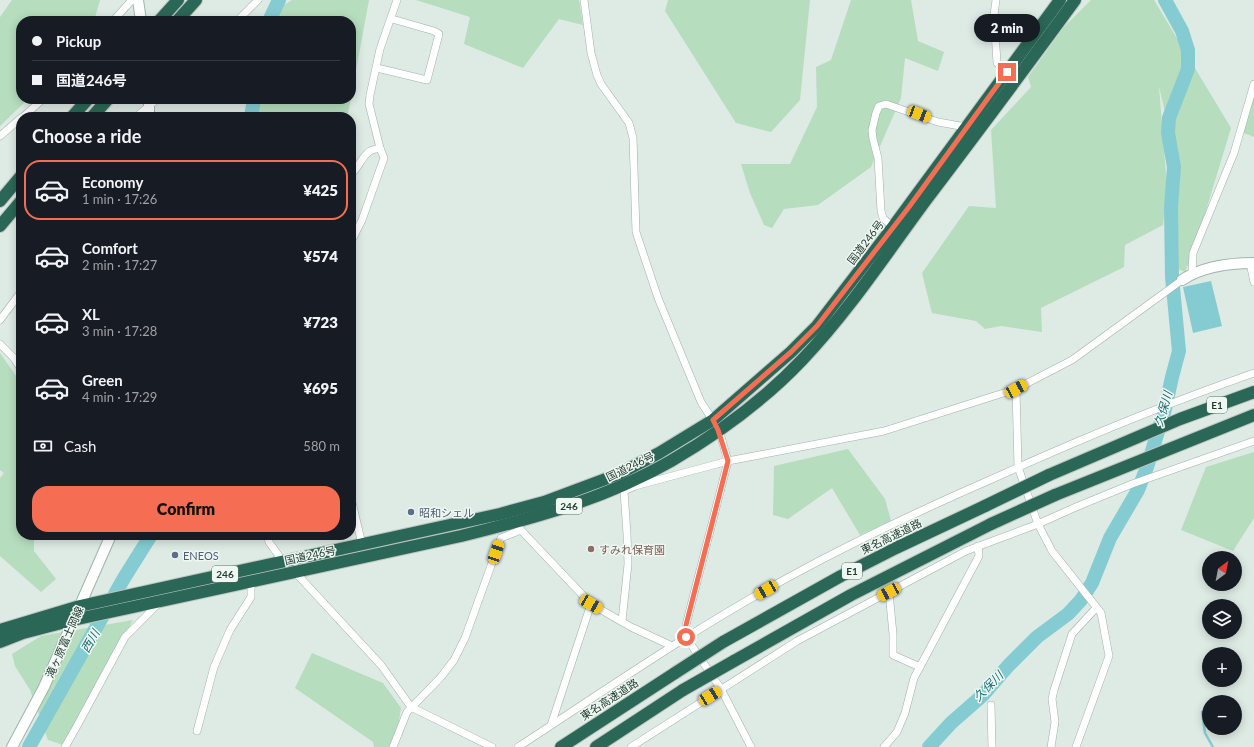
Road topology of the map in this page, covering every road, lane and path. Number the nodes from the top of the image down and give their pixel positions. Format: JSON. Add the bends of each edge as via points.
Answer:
{"nodes":[{"id":1,"x":132,"y":0,"type":"edge"},
{"id":2,"x":138,"y":0,"type":"edge"},
{"id":3,"x":178,"y":0,"type":"edge"},
{"id":4,"x":196,"y":0,"type":"edge"},
{"id":5,"x":258,"y":0,"type":"edge"},
{"id":6,"x":397,"y":0,"type":"edge"},
{"id":7,"x":584,"y":0,"type":"edge"},
{"id":8,"x":996,"y":0,"type":"edge"},
{"id":9,"x":1060,"y":0,"type":"edge"},
{"id":10,"x":1076,"y":0,"type":"edge"},
{"id":11,"x":118,"y":16,"type":"edge"},
{"id":12,"x":140,"y":16,"type":"edge"},
{"id":13,"x":164,"y":16,"type":"edge"},
{"id":14,"x":182,"y":16,"type":"edge"},
{"id":15,"x":242,"y":16,"type":"edge"},
{"id":16,"x":392,"y":19,"type":"junction"},
{"id":17,"x":377,"y":68,"type":"junction"},
{"id":18,"x":1007,"y":72,"type":"junction"},
{"id":19,"x":1254,"y":84,"type":"edge"},
{"id":20,"x":38,"y":104,"type":"edge"},
{"id":21,"x":84,"y":104,"type":"edge"},
{"id":22,"x":104,"y":104,"type":"edge"},
{"id":23,"x":149,"y":104,"type":"edge"},
{"id":24,"x":29,"y":112,"type":"edge"},
{"id":25,"x":76,"y":112,"type":"edge"},
{"id":26,"x":96,"y":112,"type":"edge"},
{"id":27,"x":141,"y":112,"type":"edge"},
{"id":28,"x":16,"y":123,"type":"edge"},
{"id":29,"x":966,"y":127,"type":"junction"},
{"id":30,"x":0,"y":136,"type":"edge"},
{"id":31,"x":380,"y":148,"type":"junction"},
{"id":32,"x":356,"y":171,"type":"edge"},
{"id":33,"x":16,"y":182,"type":"edge"},
{"id":34,"x":0,"y":201,"type":"edge"},
{"id":35,"x":16,"y":207,"type":"edge"},
{"id":36,"x":0,"y":226,"type":"edge"},
{"id":37,"x":893,"y":227,"type":"junction"},
{"id":38,"x":356,"y":232,"type":"edge"},
{"id":39,"x":1252,"y":263,"type":"edge"},
{"id":40,"x":1192,"y":274,"type":"junction"},
{"id":41,"x":1182,"y":280,"type":"joint"},
{"id":42,"x":1254,"y":282,"type":"edge"},
{"id":43,"x":16,"y":299,"type":"edge"},
{"id":44,"x":0,"y":320,"type":"edge"},
{"id":45,"x":0,"y":344,"type":"edge"},
{"id":46,"x":16,"y":358,"type":"edge"},
{"id":47,"x":1254,"y":373,"type":"edge"},
{"id":48,"x":1016,"y":389,"type":"junction"},
{"id":49,"x":1254,"y":392,"type":"edge"},
{"id":50,"x":1254,"y":415,"type":"edge"},
{"id":51,"x":716,"y":425,"type":"junction"},
{"id":52,"x":1254,"y":441,"type":"edge"},
{"id":53,"x":728,"y":461,"type":"junction"},
{"id":54,"x":1018,"y":467,"type":"junction"},
{"id":55,"x":356,"y":519,"type":"edge"},
{"id":56,"x":1038,"y":524,"type":"junction"},
{"id":57,"x":518,"y":527,"type":"junction"},
{"id":58,"x":109,"y":540,"type":"edge"},
{"id":59,"x":268,"y":540,"type":"edge"},
{"id":60,"x":362,"y":544,"type":"junction"},
{"id":61,"x":978,"y":546,"type":"junction"},
{"id":62,"x":282,"y":562,"type":"junction"},
{"id":63,"x":294,"y":571,"type":"junction"},
{"id":64,"x":251,"y":580,"type":"junction"},
{"id":65,"x":889,"y":592,"type":"junction"},
{"id":66,"x":142,"y":599,"type":"junction"},
{"id":67,"x":161,"y":600,"type":"junction"},
{"id":68,"x":591,"y":604,"type":"junction"},
{"id":69,"x":1096,"y":608,"type":"junction"},
{"id":70,"x":81,"y":612,"type":"junction"},
{"id":71,"x":622,"y":622,"type":"junction"},
{"id":72,"x":0,"y":630,"type":"edge"},
{"id":73,"x":686,"y":637,"type":"junction"},
{"id":74,"x":0,"y":642,"type":"edge"},
{"id":75,"x":672,"y":646,"type":"junction"},
{"id":76,"x":920,"y":667,"type":"junction"},
{"id":77,"x":721,"y":689,"type":"junction"},
{"id":78,"x":991,"y":705,"type":"dead end"},
{"id":79,"x":411,"y":707,"type":"junction"},
{"id":80,"x":551,"y":725,"type":"junction"},
{"id":81,"x":198,"y":731,"type":"dead end"},
{"id":82,"x":12,"y":747,"type":"edge"},
{"id":83,"x":65,"y":747,"type":"edge"},
{"id":84,"x":393,"y":747,"type":"edge"},
{"id":85,"x":492,"y":747,"type":"edge"},
{"id":86,"x":518,"y":747,"type":"edge"},
{"id":87,"x":561,"y":747,"type":"edge"},
{"id":88,"x":596,"y":747,"type":"edge"},
{"id":89,"x":631,"y":747,"type":"edge"},
{"id":90,"x":751,"y":747,"type":"edge"},
{"id":91,"x":884,"y":747,"type":"edge"},
{"id":92,"x":992,"y":747,"type":"edge"},
{"id":93,"x":1050,"y":747,"type":"edge"},
{"id":94,"x":1076,"y":747,"type":"edge"}],
"edges":[{"from":1,"to":11,"type":"street"},
{"from":2,"to":12,"type":"main road"},
{"from":3,"to":13,"type":"highway"},
{"from":4,"to":14,"type":"highway"},
{"from":5,"to":15,"type":"street"},
{"from":6,"to":16,"type":"street"},
{"from":7,"to":51,"type":"street","via":[[591,53],[597,75],[629,123],[633,138],[636,232],[658,298],[701,402]]},
{"from":8,"to":18,"type":"street","via":[[994,15],[997,62]]},
{"from":9,"to":18,"type":"highway","name":"国道246号","number":"246"},
{"from":10,"to":51,"type":"highway","name":"国道246号","number":"246","via":[[830,328],[801,361],[758,400]]},
{"from":16,"to":17,"type":"street","via":[[380,49]]},
{"from":16,"to":17,"type":"street","via":[[434,30],[439,34],[427,80]]},
{"from":17,"to":31,"type":"street","via":[[369,104]]},
{"from":18,"to":29,"type":"highway","name":"国道246号","number":"246"},
{"from":19,"to":40,"type":"street","via":[[1234,153],[1193,254]]},
{"from":20,"to":24,"type":"street"},
{"from":21,"to":25,"type":"highway"},
{"from":22,"to":26,"type":"highway"},
{"from":23,"to":27,"type":"street"},
{"from":28,"to":30,"type":"street"},
{"from":29,"to":37,"type":"highway","name":"国道246号","number":"246"},
{"from":29,"to":37,"type":"street","via":[[938,122],[886,104],[879,106],[872,130],[878,158],[881,211],[883,218]]},
{"from":31,"to":32,"type":"street","via":[[370,151]]},
{"from":31,"to":38,"type":"street","via":[[384,158]]},
{"from":33,"to":34,"type":"highway"},
{"from":35,"to":36,"type":"highway"},
{"from":37,"to":51,"type":"highway","name":"国道246号","number":"246","via":[[817,326]]},
{"from":39,"to":40,"type":"main road","via":[[1224,264]]},
{"from":39,"to":42,"type":"street"},
{"from":40,"to":41,"type":"main road"},
{"from":41,"to":48,"type":"street","via":[[1072,360]]},
{"from":43,"to":44,"type":"street"},
{"from":45,"to":46,"type":"street"},
{"from":47,"to":54,"type":"street","via":[[1130,419]]},
{"from":48,"to":53,"type":"street","via":[[884,430]]},
{"from":48,"to":54,"type":"street"},
{"from":49,"to":87,"type":"highway","name":"東名高速道路","number":"E1","bridge":true,"via":[[1180,419],[1049,475],[841,576],[723,642]]},
{"from":50,"to":88,"type":"highway","number":"E1","bridge":true,"via":[[1055,495],[991,524],[851,595],[734,661],[683,690]]},
{"from":51,"to":53,"type":"street"},
{"from":51,"to":57,"type":"highway","name":"国道246号","number":"246","via":[[671,461],[625,484]]},
{"from":51,"to":60,"type":"highway","name":"国道246号","number":"246","via":[[619,474],[544,502]]},
{"from":52,"to":56,"type":"street","via":[[1132,484]]},
{"from":53,"to":71,"type":"street","via":[[624,491],[628,564]]},
{"from":53,"to":73,"type":"street","via":[[686,625]]},
{"from":54,"to":56,"type":"street"},
{"from":54,"to":73,"type":"street","via":[[900,520],[788,577]]},
{"from":55,"to":60,"type":"street"},
{"from":56,"to":61,"type":"street"},
{"from":56,"to":69,"type":"street","via":[[1052,551]]},
{"from":57,"to":63,"type":"highway","name":"国道246号","number":"246","via":[[461,536]]},
{"from":57,"to":68,"type":"street"},
{"from":57,"to":79,"type":"street","via":[[501,538],[465,638],[454,660]]},
{"from":58,"to":70,"type":"main road","name":"滝ヶ原富士岡線"},
{"from":59,"to":62,"type":"street"},
{"from":60,"to":62,"type":"highway","name":"国道246号","number":"246"},
{"from":61,"to":65,"type":"street"},
{"from":61,"to":76,"type":"street","via":[[979,556]]},
{"from":62,"to":63,"type":"street"},
{"from":62,"to":66,"type":"highway","name":"国道246号","number":"246"},
{"from":63,"to":64,"type":"highway","name":"国道246号","number":"246"},
{"from":63,"to":79,"type":"street","via":[[381,665]]},
{"from":64,"to":67,"type":"highway","name":"国道246号","number":"246"},
{"from":64,"to":81,"type":"street","via":[[250,597],[230,630],[214,667]]},
{"from":65,"to":76,"type":"street","via":[[893,655]]},
{"from":65,"to":77,"type":"street","via":[[797,641]]},
{"from":66,"to":67,"type":"highway","name":"国道246号","number":"246"},
{"from":66,"to":70,"type":"highway","name":"国道246号","number":"246"},
{"from":67,"to":83,"type":"street","via":[[125,637]]},
{"from":68,"to":71,"type":"street"},
{"from":68,"to":80,"type":"street"},
{"from":69,"to":93,"type":"street","via":[[1072,634],[1052,699],[1055,722]]},
{"from":69,"to":94,"type":"street","via":[[1101,614],[1109,656]]},
{"from":70,"to":72,"type":"highway","name":"国道246号","number":"246"},
{"from":70,"to":74,"type":"highway","name":"国道246号","number":"246"},
{"from":70,"to":82,"type":"main road","name":"滝ヶ原富士岡線"},
{"from":71,"to":75,"type":"street"},
{"from":73,"to":75,"type":"street"},
{"from":73,"to":77,"type":"street"},
{"from":75,"to":80,"type":"street"},
{"from":76,"to":91,"type":"street","via":[[914,678],[898,732]]},
{"from":77,"to":89,"type":"street"},
{"from":77,"to":90,"type":"street"},
{"from":78,"to":92,"type":"street"},
{"from":79,"to":84,"type":"street"},
{"from":79,"to":85,"type":"street"},
{"from":80,"to":86,"type":"street"}]}
